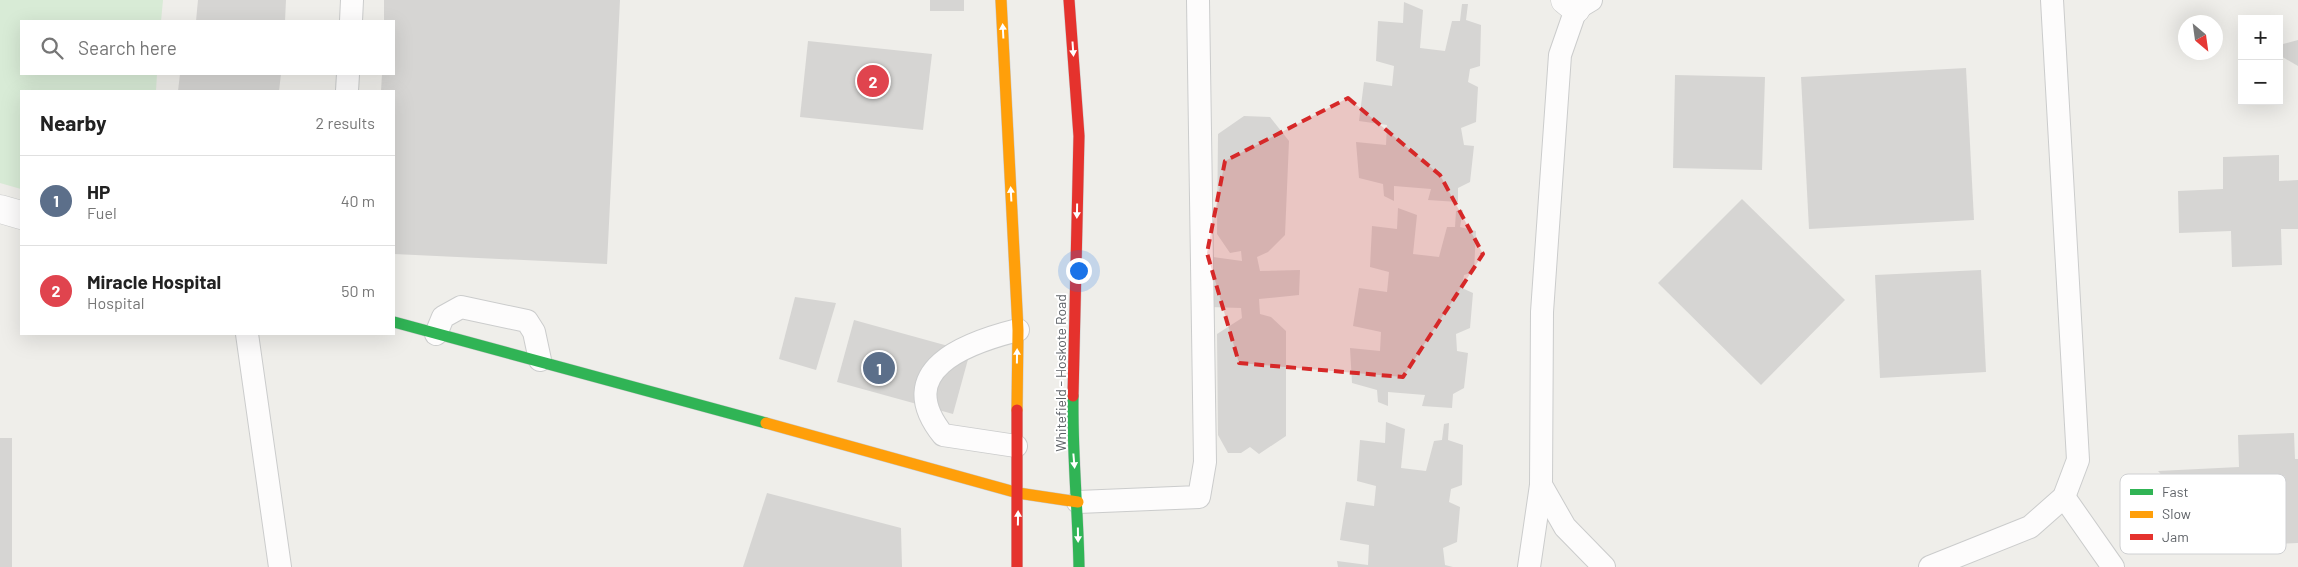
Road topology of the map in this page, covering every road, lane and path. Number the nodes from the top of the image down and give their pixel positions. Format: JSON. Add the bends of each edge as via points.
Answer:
{"nodes":[{"id":1,"x":352,"y":0,"type":"edge"},
{"id":2,"x":1001,"y":0,"type":"edge"},
{"id":3,"x":1070,"y":0,"type":"edge"},
{"id":4,"x":1198,"y":0,"type":"edge"},
{"id":5,"x":2052,"y":0,"type":"edge"},
{"id":6,"x":1577,"y":3,"type":"edge"},
{"id":7,"x":351,"y":20,"type":"edge"},
{"id":8,"x":348,"y":75,"type":"edge"},
{"id":9,"x":347,"y":90,"type":"edge"},
{"id":10,"x":0,"y":209,"type":"edge"},
{"id":11,"x":20,"y":215,"type":"edge"},
{"id":12,"x":395,"y":322,"type":"edge"},
{"id":13,"x":1018,"y":330,"type":"junction"},
{"id":14,"x":436,"y":334,"type":"junction"},
{"id":15,"x":247,"y":335,"type":"edge"},
{"id":16,"x":540,"y":360,"type":"junction"},
{"id":17,"x":1016,"y":446,"type":"junction"},
{"id":18,"x":1541,"y":485,"type":"junction"},
{"id":19,"x":1018,"y":493,"type":"junction"},
{"id":20,"x":2064,"y":497,"type":"junction"},
{"id":21,"x":1078,"y":502,"type":"junction"},
{"id":22,"x":280,"y":567,"type":"edge"},
{"id":23,"x":1017,"y":567,"type":"edge"},
{"id":24,"x":1079,"y":567,"type":"edge"},
{"id":25,"x":1529,"y":567,"type":"edge"},
{"id":26,"x":1604,"y":567,"type":"edge"},
{"id":27,"x":1930,"y":567,"type":"edge"},
{"id":28,"x":2113,"y":567,"type":"edge"}],
"edges":[{"from":1,"to":7,"type":"lane"},
{"from":13,"to":2,"type":"main road","one_way":true},
{"from":3,"to":21,"type":"main road","name":"Whitefield - Hoskote Road","one_way":true,"via":[[1079,136],[1072,433]]},
{"from":4,"to":21,"type":"lane","via":[[1205,462],[1199,497]]},
{"from":5,"to":20,"type":"lane","via":[[2078,460]]},
{"from":6,"to":18,"type":"lane","via":[[1560,55],[1542,312]]},
{"from":8,"to":9,"type":"lane"},
{"from":10,"to":11,"type":"street"},
{"from":12,"to":14,"type":"main road"},
{"from":17,"to":13,"type":"main road","one_way":true},
{"from":13,"to":17,"type":"lane","via":[[979,340],[948,356],[932,372],[925,397],[934,424],[943,435]]},
{"from":14,"to":16,"type":"main road"},
{"from":14,"to":16,"type":"lane","via":[[443,317],[461,307],[527,321],[534,332]]},
{"from":15,"to":22,"type":"lane"},
{"from":16,"to":19,"type":"main road"},
{"from":17,"to":19,"type":"main road"},
{"from":18,"to":25,"type":"lane"},
{"from":18,"to":26,"type":"lane","via":[[1565,527]]},
{"from":19,"to":21,"type":"main road"},
{"from":23,"to":19,"type":"main road","one_way":true},
{"from":20,"to":27,"type":"lane","via":[[2030,528]]},
{"from":20,"to":28,"type":"lane"},
{"from":21,"to":24,"type":"main road","name":"Whitefield - Hoskote Road","one_way":true}]}
